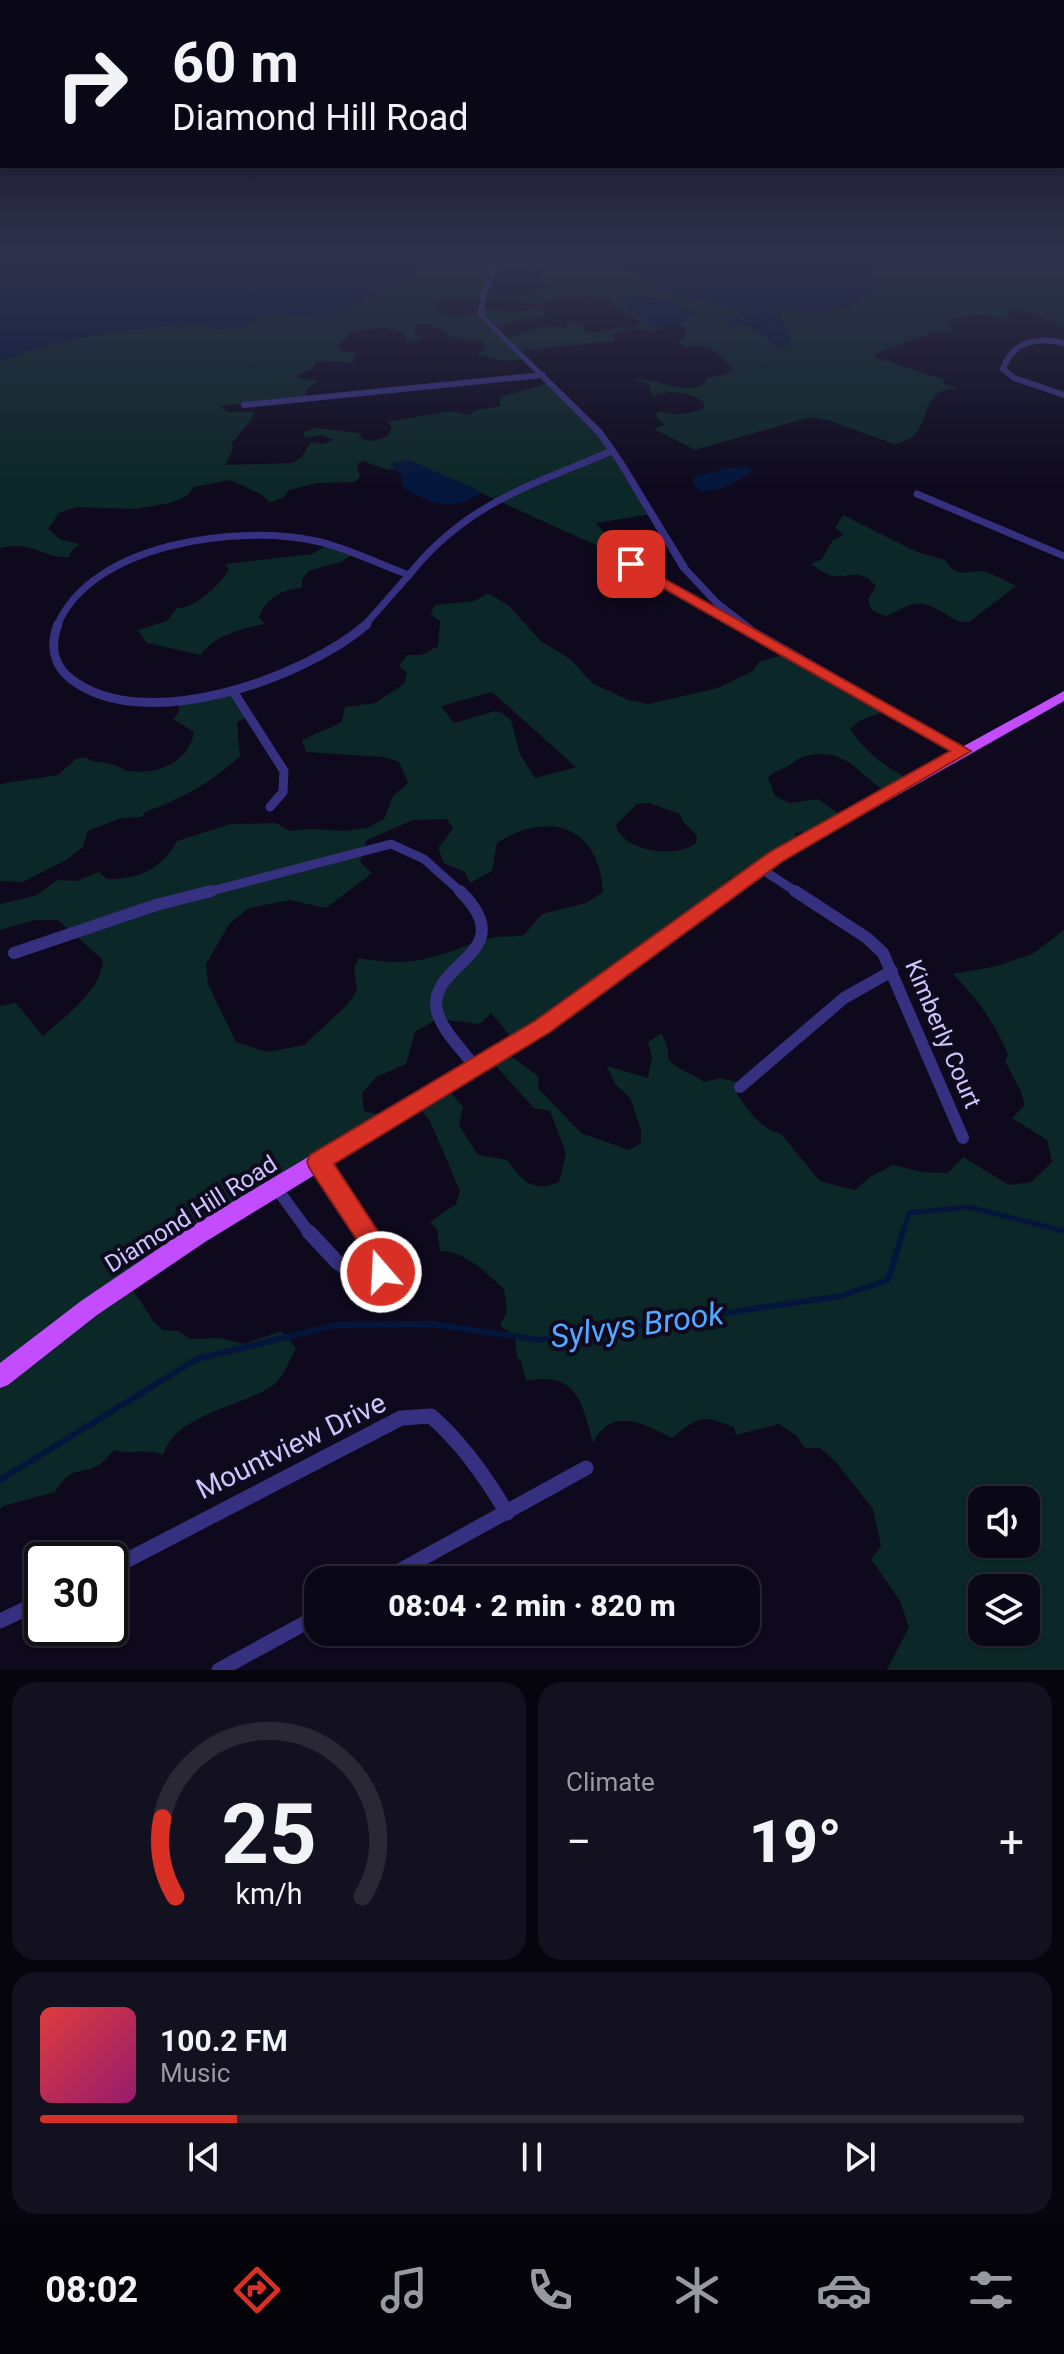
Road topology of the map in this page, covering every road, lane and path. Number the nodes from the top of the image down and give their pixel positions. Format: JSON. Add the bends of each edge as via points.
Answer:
{"nodes":[{"id":1,"x":501,"y":334,"type":"edge"},
{"id":2,"x":1064,"y":343,"type":"edge"},
{"id":3,"x":543,"y":375,"type":"junction"},
{"id":4,"x":1064,"y":395,"type":"edge"},
{"id":5,"x":244,"y":405,"type":"dead end"},
{"id":6,"x":612,"y":451,"type":"junction"},
{"id":7,"x":917,"y":494,"type":"dead end"},
{"id":8,"x":608,"y":552,"type":"dead end"},
{"id":9,"x":1064,"y":556,"type":"edge"},
{"id":10,"x":410,"y":575,"type":"junction"},
{"id":11,"x":752,"y":630,"type":"junction"},
{"id":12,"x":233,"y":691,"type":"junction"},
{"id":13,"x":1064,"y":695,"type":"edge"},
{"id":14,"x":963,"y":751,"type":"junction"},
{"id":15,"x":270,"y":807,"type":"dead end"},
{"id":16,"x":760,"y":868,"type":"junction"},
{"id":17,"x":14,"y":953,"type":"dead end"},
{"id":18,"x":892,"y":971,"type":"junction"},
{"id":19,"x":475,"y":1067,"type":"junction"},
{"id":20,"x":740,"y":1087,"type":"dead end"},
{"id":21,"x":963,"y":1138,"type":"dead end"},
{"id":22,"x":319,"y":1162,"type":"junction"},
{"id":23,"x":277,"y":1189,"type":"junction"},
{"id":24,"x":0,"y":1377,"type":"edge"},
{"id":25,"x":586,"y":1468,"type":"dead end"},
{"id":26,"x":507,"y":1513,"type":"junction"},
{"id":27,"x":128,"y":1560,"type":"edge"},
{"id":28,"x":409,"y":1566,"type":"edge"},
{"id":29,"x":24,"y":1610,"type":"edge"},
{"id":30,"x":0,"y":1621,"type":"edge"},
{"id":31,"x":304,"y":1624,"type":"edge"},
{"id":32,"x":219,"y":1670,"type":"edge"}],
"edges":[{"from":1,"to":3,"type":"street"},
{"from":2,"to":4,"type":"street","via":[[1022,343],[1003,369]]},
{"from":3,"to":5,"type":"street"},
{"from":3,"to":6,"type":"street"},
{"from":6,"to":10,"type":"street","via":[[544,477],[466,521],[441,539]]},
{"from":6,"to":11,"type":"street","via":[[685,569]]},
{"from":7,"to":9,"type":"street"},
{"from":8,"to":11,"type":"street"},
{"from":10,"to":12,"type":"street","via":[[346,642]]},
{"from":10,"to":12,"type":"street","via":[[302,538],[168,547],[97,576],[72,600],[54,638],[55,657],[67,675],[104,695],[158,703]]},
{"from":11,"to":14,"type":"street"},
{"from":12,"to":15,"type":"street","via":[[284,771],[283,792]]},
{"from":13,"to":14,"type":"main road","name":"Diamond Hill Road"},
{"from":14,"to":16,"type":"main road","name":"Diamond Hill Road"},
{"from":16,"to":18,"type":"street","name":"Kimberly Court","via":[[867,938]]},
{"from":16,"to":19,"type":"main road","name":"Diamond Hill Road","via":[[543,1026]]},
{"from":17,"to":19,"type":"street","via":[[156,905],[391,844],[408,847],[469,898],[485,924],[481,942],[454,968],[438,996],[437,1011]]},
{"from":18,"to":20,"type":"street","via":[[844,998]]},
{"from":18,"to":21,"type":"street","name":"Kimberly Court"},
{"from":19,"to":22,"type":"main road","name":"Diamond Hill Road"},
{"from":22,"to":23,"type":"main road","name":"Diamond Hill Road"},
{"from":22,"to":23,"type":"street","via":[[381,1256],[381,1272],[362,1278],[347,1272]]},
{"from":23,"to":24,"type":"main road","name":"Diamond Hill Road","via":[[145,1269]]},
{"from":25,"to":26,"type":"street"},
{"from":26,"to":27,"type":"street","name":"Mountview Drive","via":[[483,1470],[454,1435],[431,1416],[401,1418]]},
{"from":26,"to":28,"type":"street"},
{"from":29,"to":30,"type":"street"},
{"from":31,"to":32,"type":"street"}]}
